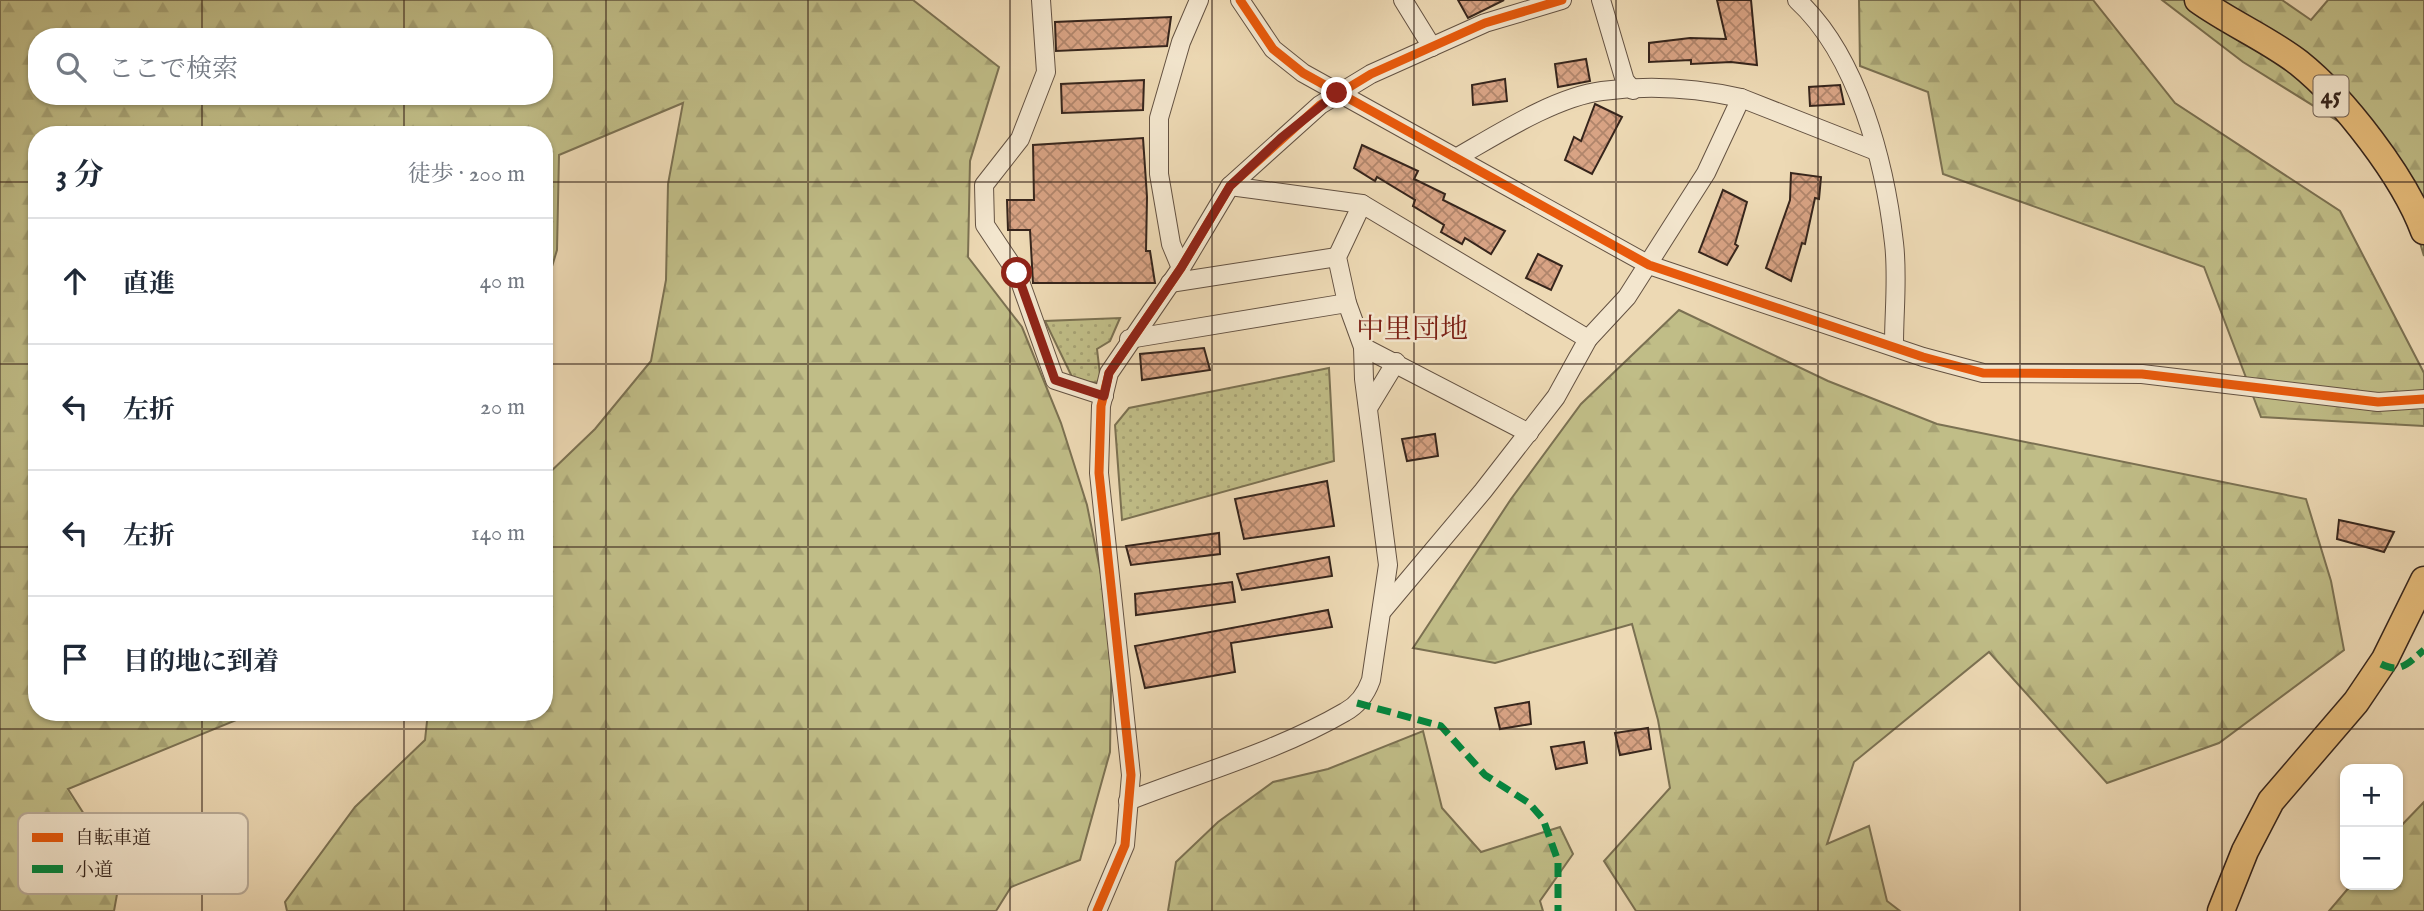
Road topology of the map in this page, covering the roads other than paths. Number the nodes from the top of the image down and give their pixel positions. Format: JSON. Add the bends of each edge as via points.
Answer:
{"nodes":[{"id":1,"x":1041,"y":0,"type":"edge"},
{"id":2,"x":1199,"y":0,"type":"edge"},
{"id":3,"x":1240,"y":0,"type":"edge"},
{"id":4,"x":1403,"y":0,"type":"edge"},
{"id":5,"x":1562,"y":0,"type":"edge"},
{"id":6,"x":1601,"y":0,"type":"edge"},
{"id":7,"x":1797,"y":0,"type":"edge"},
{"id":8,"x":2198,"y":0,"type":"edge"},
{"id":9,"x":1432,"y":47,"type":"junction"},
{"id":10,"x":1633,"y":90,"type":"junction"},
{"id":11,"x":1337,"y":93,"type":"junction"},
{"id":12,"x":1741,"y":98,"type":"junction"},
{"id":13,"x":1876,"y":151,"type":"junction"},
{"id":14,"x":1456,"y":158,"type":"junction"},
{"id":15,"x":1230,"y":186,"type":"junction"},
{"id":16,"x":1362,"y":204,"type":"junction"},
{"id":17,"x":2424,"y":231,"type":"edge"},
{"id":18,"x":1338,"y":257,"type":"junction"},
{"id":19,"x":1650,"y":265,"type":"junction"},
{"id":20,"x":1181,"y":268,"type":"junction"},
{"id":21,"x":1170,"y":283,"type":"junction"},
{"id":22,"x":1348,"y":303,"type":"junction"},
{"id":23,"x":1129,"y":339,"type":"junction"},
{"id":24,"x":1588,"y":339,"type":"junction"},
{"id":25,"x":1894,"y":344,"type":"junction"},
{"id":26,"x":1363,"y":347,"type":"junction"},
{"id":27,"x":1396,"y":362,"type":"junction"},
{"id":28,"x":1104,"y":396,"type":"junction"},
{"id":29,"x":2424,"y":399,"type":"edge"},
{"id":30,"x":1368,"y":408,"type":"junction"},
{"id":31,"x":1529,"y":433,"type":"junction"},
{"id":32,"x":2424,"y":580,"type":"edge"},
{"id":33,"x":1383,"y":610,"type":"junction"},
{"id":34,"x":1128,"y":801,"type":"junction"},
{"id":35,"x":1097,"y":911,"type":"edge"},
{"id":36,"x":2221,"y":911,"type":"edge"}],
"edges":[{"from":1,"to":28,"type":"street","via":[[1046,72],[1020,139],[984,185],[985,225],[1017,273],[1055,380]]},
{"from":2,"to":20,"type":"street","via":[[1181,42],[1159,118],[1159,174],[1171,244]]},
{"from":3,"to":11,"type":"street","via":[[1273,49]]},
{"from":4,"to":9,"type":"street"},
{"from":5,"to":9,"type":"street","via":[[1485,23]]},
{"from":6,"to":10,"type":"street","via":[[1625,82]]},
{"from":7,"to":13,"type":"street","via":[[1837,49],[1866,115]]},
{"from":8,"to":17,"type":"highway","number":"45","via":[[2299,63],[2366,133],[2395,175]]},
{"from":9,"to":11,"type":"street"},
{"from":10,"to":12,"type":"street"},
{"from":10,"to":14,"type":"street","via":[[1601,91],[1560,105]]},
{"from":11,"to":14,"type":"street"},
{"from":11,"to":15,"type":"street"},
{"from":12,"to":13,"type":"street"},
{"from":12,"to":19,"type":"street","via":[[1706,173]]},
{"from":13,"to":25,"type":"street","via":[[1894,244]]},
{"from":14,"to":19,"type":"street"},
{"from":15,"to":16,"type":"street"},
{"from":15,"to":20,"type":"street"},
{"from":16,"to":18,"type":"street"},
{"from":16,"to":24,"type":"street"},
{"from":18,"to":21,"type":"street"},
{"from":18,"to":22,"type":"street"},
{"from":19,"to":24,"type":"street"},
{"from":19,"to":25,"type":"street"},
{"from":20,"to":21,"type":"street"},
{"from":21,"to":23,"type":"street"},
{"from":22,"to":23,"type":"street"},
{"from":22,"to":26,"type":"street"},
{"from":23,"to":28,"type":"street","via":[[1109,373]]},
{"from":24,"to":31,"type":"street","via":[[1556,397]]},
{"from":25,"to":29,"type":"street","via":[[1983,373],[2142,374],[2378,402]]},
{"from":26,"to":27,"type":"street"},
{"from":26,"to":30,"type":"street"},
{"from":27,"to":30,"type":"street"},
{"from":27,"to":31,"type":"street"},
{"from":28,"to":34,"type":"street","via":[[1099,473],[1131,775]]},
{"from":30,"to":33,"type":"street","via":[[1388,565]]},
{"from":31,"to":33,"type":"street"},
{"from":32,"to":36,"type":"highway","via":[[2385,659],[2356,702],[2271,801]]},
{"from":33,"to":34,"type":"street","via":[[1371,680],[1366,693],[1346,712]]},
{"from":34,"to":35,"type":"street","via":[[1125,845]]}]}
